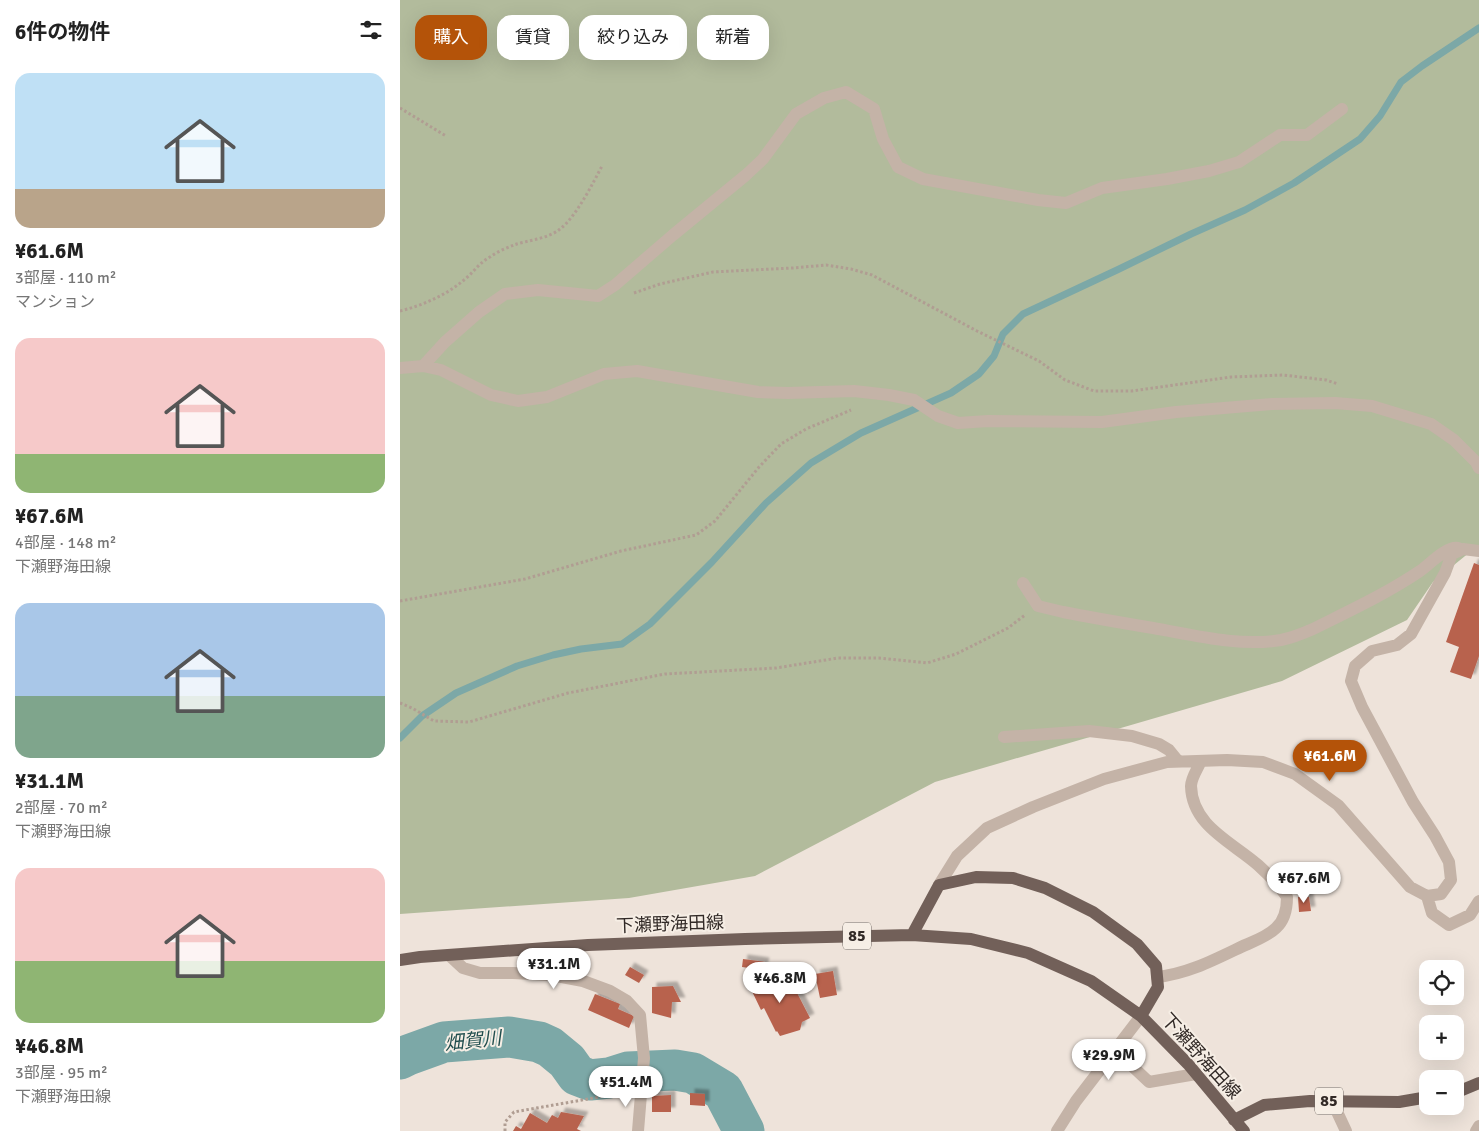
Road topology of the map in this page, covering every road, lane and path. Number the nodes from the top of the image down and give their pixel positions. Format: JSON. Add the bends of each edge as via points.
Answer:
{"nodes":[{"id":1,"x":400,"y":108,"type":"edge"},
{"id":2,"x":1342,"y":109,"type":"dead end"},
{"id":3,"x":446,"y":136,"type":"dead end"},
{"id":4,"x":602,"y":166,"type":"dead end"},
{"id":5,"x":632,"y":294,"type":"dead end"},
{"id":6,"x":400,"y":311,"type":"edge"},
{"id":7,"x":423,"y":366,"type":"junction"},
{"id":8,"x":400,"y":368,"type":"edge"},
{"id":9,"x":1344,"y":386,"type":"dead end"},
{"id":10,"x":876,"y":394,"type":"junction"},
{"id":11,"x":1479,"y":468,"type":"edge"},
{"id":12,"x":1463,"y":549,"type":"junction"},
{"id":13,"x":1479,"y":551,"type":"edge"},
{"id":14,"x":1023,"y":583,"type":"dead end"},
{"id":15,"x":400,"y":601,"type":"edge"},
{"id":16,"x":1038,"y":606,"type":"junction"},
{"id":17,"x":400,"y":703,"type":"edge"},
{"id":18,"x":1004,"y":737,"type":"dead end"},
{"id":19,"x":1201,"y":761,"type":"junction"},
{"id":20,"x":1178,"y":762,"type":"junction"},
{"id":21,"x":939,"y":885,"type":"junction"},
{"id":22,"x":1427,"y":896,"type":"junction"},
{"id":23,"x":1479,"y":901,"type":"edge"},
{"id":24,"x":912,"y":935,"type":"junction"},
{"id":25,"x":449,"y":955,"type":"junction"},
{"id":26,"x":400,"y":960,"type":"edge"},
{"id":27,"x":1157,"y":977,"type":"junction"},
{"id":28,"x":1141,"y":1016,"type":"junction"},
{"id":29,"x":1115,"y":1050,"type":"junction"},
{"id":30,"x":1196,"y":1074,"type":"junction"},
{"id":31,"x":1479,"y":1083,"type":"edge"},
{"id":32,"x":1464,"y":1089,"type":"edge"},
{"id":33,"x":641,"y":1090,"type":"junction"},
{"id":34,"x":1419,"y":1099,"type":"edge"},
{"id":35,"x":1332,"y":1101,"type":"junction"},
{"id":36,"x":1234,"y":1120,"type":"junction"},
{"id":37,"x":1479,"y":1126,"type":"edge"},
{"id":38,"x":504,"y":1131,"type":"edge"},
{"id":39,"x":638,"y":1131,"type":"edge"},
{"id":40,"x":1056,"y":1131,"type":"edge"},
{"id":41,"x":1244,"y":1131,"type":"edge"},
{"id":42,"x":1346,"y":1131,"type":"edge"},
{"id":43,"x":1476,"y":1131,"type":"edge"}],
"edges":[{"from":1,"to":3,"type":"path"},
{"from":2,"to":7,"type":"street","via":[[1306,135],[1280,135],[1239,162],[1209,172],[1102,188],[1066,203],[922,179],[898,167],[883,139],[874,109],[846,92],[824,98],[796,114],[763,159],[615,285],[598,296],[538,290],[505,294],[479,312]]},
{"from":4,"to":6,"type":"path","via":[[585,198],[560,229],[488,257],[442,296]]},
{"from":5,"to":9,"type":"path","via":[[713,272],[826,264],[872,275],[1039,362],[1065,380],[1094,391],[1132,391],[1231,378],[1283,376],[1326,380]]},
{"from":7,"to":8,"type":"street"},
{"from":7,"to":10,"type":"street","via":[[442,370],[491,395],[518,401],[547,397],[604,374],[638,371],[758,392],[854,391]]},
{"from":10,"to":11,"type":"street","via":[[914,400],[938,416],[958,423],[1102,422],[1272,404],[1372,406],[1431,424],[1454,440]]},
{"from":10,"to":15,"type":"path","via":[[860,406],[806,429],[781,444],[715,521],[696,535],[621,550],[525,579]]},
{"from":12,"to":13,"type":"street"},
{"from":12,"to":16,"type":"street","via":[[1453,547],[1377,597],[1311,630],[1282,640],[1251,642],[1214,638]]},
{"from":12,"to":22,"type":"street","via":[[1452,554],[1411,634],[1397,644],[1372,651],[1355,666],[1351,681],[1366,716],[1449,862],[1451,880],[1441,894]]},
{"from":14,"to":16,"type":"street"},
{"from":16,"to":17,"type":"path","via":[[1008,628],[956,654],[927,663],[838,658],[776,668],[665,674],[568,693],[468,722],[434,721]]},
{"from":18,"to":20,"type":"street","via":[[1089,731],[1132,736],[1159,744],[1169,750]]},
{"from":19,"to":20,"type":"street"},
{"from":19,"to":22,"type":"street","via":[[1263,762],[1295,774],[1338,805],[1410,887]]},
{"from":19,"to":27,"type":"street","via":[[1191,784],[1193,801],[1204,822],[1278,884],[1288,896],[1286,914],[1276,928],[1257,940],[1199,966]]},
{"from":20,"to":21,"type":"street","via":[[1104,779],[987,828],[957,856]]},
{"from":21,"to":24,"type":"main road"},
{"from":21,"to":27,"type":"main road","via":[[976,877],[1013,878],[1045,888],[1093,912],[1137,944],[1156,966]]},
{"from":22,"to":23,"type":"street","via":[[1432,913],[1449,925],[1470,915]]},
{"from":24,"to":25,"type":"main road","name":"下瀬野海田線","number":"85","via":[[745,938]]},
{"from":24,"to":28,"type":"main road","name":"下瀬野海田線","number":"85","via":[[971,939],[1028,953],[1090,981]]},
{"from":25,"to":26,"type":"main road","name":"下瀬野海田線","number":"85"},
{"from":25,"to":33,"type":"street","via":[[463,968],[480,973],[551,975],[583,981],[627,1001],[640,1015],[644,1058]]},
{"from":27,"to":28,"type":"main road","name":"下瀬野海田線","via":[[1158,987]]},
{"from":28,"to":29,"type":"street"},
{"from":28,"to":30,"type":"main road","name":"下瀬野海田線","number":"85"},
{"from":29,"to":30,"type":"street","via":[[1150,1082]]},
{"from":29,"to":40,"type":"street"},
{"from":30,"to":36,"type":"main road","name":"下瀬野海田線","number":"85"},
{"from":31,"to":32,"type":"main road"},
{"from":33,"to":38,"type":"path","via":[[514,1112],[505,1122]]},
{"from":33,"to":39,"type":"street"},
{"from":34,"to":35,"type":"main road","name":"下瀬野海田線","number":"85"},
{"from":35,"to":36,"type":"main road","name":"下瀬野海田線","number":"85","via":[[1264,1105]]},
{"from":35,"to":42,"type":"street"},
{"from":36,"to":41,"type":"main road","name":"下瀬野海田線","number":"85"},
{"from":37,"to":43,"type":"street"}]}
